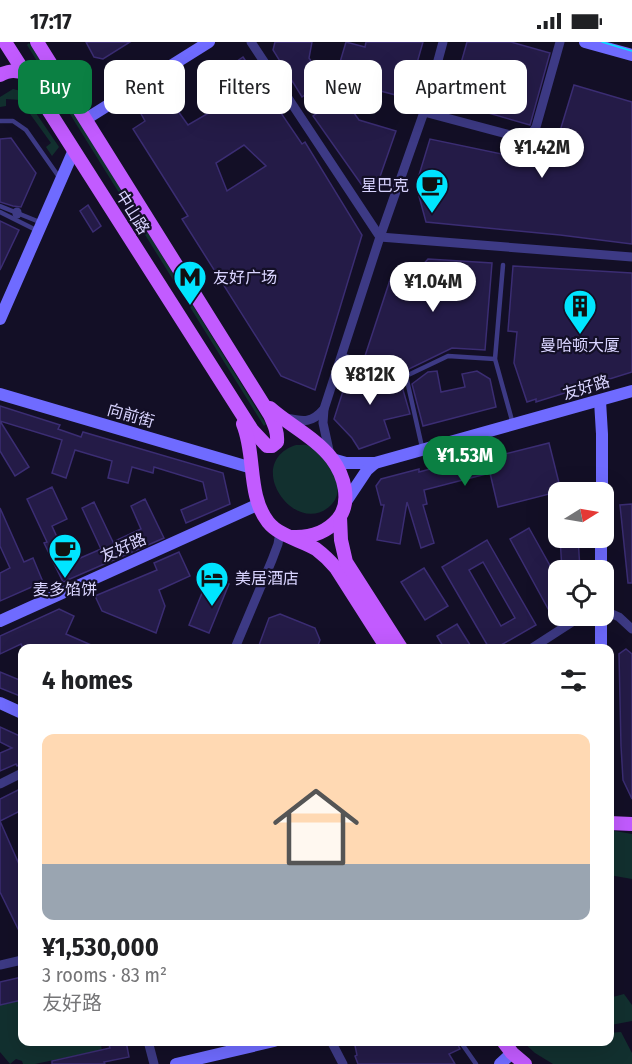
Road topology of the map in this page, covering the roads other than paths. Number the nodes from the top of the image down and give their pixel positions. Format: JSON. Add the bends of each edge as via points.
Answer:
{"nodes":[{"id":1,"x":4,"y":42,"type":"edge"},
{"id":2,"x":37,"y":42,"type":"edge"},
{"id":3,"x":209,"y":42,"type":"edge"},
{"id":4,"x":251,"y":42,"type":"edge"},
{"id":5,"x":443,"y":42,"type":"edge"},
{"id":6,"x":560,"y":42,"type":"edge"},
{"id":7,"x":585,"y":42,"type":"edge"},
{"id":8,"x":632,"y":55,"type":"edge"},
{"id":9,"x":0,"y":57,"type":"edge"},
{"id":10,"x":438,"y":60,"type":"edge"},
{"id":11,"x":18,"y":62,"type":"edge"},
{"id":12,"x":18,"y":71,"type":"edge"},
{"id":13,"x":0,"y":75,"type":"edge"},
{"id":14,"x":51,"y":114,"type":"edge"},
{"id":15,"x":423,"y":114,"type":"edge"},
{"id":16,"x":432,"y":114,"type":"edge"},
{"id":17,"x":86,"y":119,"type":"junction"},
{"id":18,"x":0,"y":121,"type":"edge"},
{"id":19,"x":74,"y":150,"type":"junction"},
{"id":20,"x":61,"y":180,"type":"junction"},
{"id":21,"x":0,"y":206,"type":"edge"},
{"id":22,"x":0,"y":212,"type":"edge"},
{"id":23,"x":40,"y":227,"type":"junction"},
{"id":24,"x":380,"y":237,"type":"junction"},
{"id":25,"x":632,"y":257,"type":"edge"},
{"id":26,"x":503,"y":265,"type":"dead end"},
{"id":27,"x":0,"y":319,"type":"edge"},
{"id":28,"x":342,"y":355,"type":"junction"},
{"id":29,"x":495,"y":359,"type":"junction"},
{"id":30,"x":406,"y":376,"type":"junction"},
{"id":31,"x":632,"y":391,"type":"edge"},
{"id":32,"x":0,"y":394,"type":"edge"},
{"id":33,"x":256,"y":394,"type":"junction"},
{"id":34,"x":232,"y":400,"type":"junction"},
{"id":35,"x":600,"y":401,"type":"junction"},
{"id":36,"x":271,"y":409,"type":"junction"},
{"id":37,"x":324,"y":409,"type":"junction"},
{"id":38,"x":514,"y":425,"type":"junction"},
{"id":39,"x":423,"y":449,"type":"junction"},
{"id":40,"x":332,"y":459,"type":"junction"},
{"id":41,"x":375,"y":463,"type":"junction"},
{"id":42,"x":252,"y":468,"type":"junction"},
{"id":43,"x":602,"y":482,"type":"edge"},
{"id":44,"x":347,"y":500,"type":"junction"},
{"id":45,"x":259,"y":504,"type":"junction"},
{"id":46,"x":340,"y":517,"type":"junction"},
{"id":47,"x":285,"y":534,"type":"junction"},
{"id":48,"x":341,"y":565,"type":"junction"},
{"id":49,"x":614,"y":615,"type":"edge"},
{"id":50,"x":0,"y":621,"type":"edge"},
{"id":51,"x":566,"y":626,"type":"edge"},
{"id":52,"x":601,"y":626,"type":"edge"},
{"id":53,"x":632,"y":628,"type":"edge"},
{"id":54,"x":237,"y":644,"type":"edge"},
{"id":55,"x":385,"y":644,"type":"edge"},
{"id":56,"x":398,"y":644,"type":"edge"},
{"id":57,"x":538,"y":644,"type":"edge"},
{"id":58,"x":601,"y":644,"type":"edge"},
{"id":59,"x":0,"y":703,"type":"edge"},
{"id":60,"x":18,"y":711,"type":"edge"},
{"id":61,"x":18,"y":775,"type":"edge"},
{"id":62,"x":0,"y":784,"type":"edge"},
{"id":63,"x":614,"y":823,"type":"edge"},
{"id":64,"x":632,"y":824,"type":"edge"},
{"id":65,"x":18,"y":961,"type":"edge"},
{"id":66,"x":0,"y":965,"type":"edge"},
{"id":67,"x":149,"y":1046,"type":"edge"},
{"id":68,"x":229,"y":1046,"type":"edge"},
{"id":69,"x":334,"y":1046,"type":"edge"},
{"id":70,"x":463,"y":1046,"type":"edge"},
{"id":71,"x":507,"y":1046,"type":"edge"},
{"id":72,"x":512,"y":1053,"type":"junction"},
{"id":73,"x":207,"y":1061,"type":"edge"},
{"id":74,"x":154,"y":1064,"type":"edge"},
{"id":75,"x":176,"y":1064,"type":"edge"},
{"id":76,"x":343,"y":1064,"type":"edge"},
{"id":77,"x":476,"y":1064,"type":"edge"},
{"id":78,"x":500,"y":1064,"type":"edge"},
{"id":79,"x":525,"y":1064,"type":"edge"}],
"edges":[{"from":1,"to":9,"type":"main road"},
{"from":1,"to":11,"type":"main road","name":"中山路"},
{"from":2,"to":17,"type":"main road","name":"中山路"},
{"from":3,"to":17,"type":"street"},
{"from":4,"to":24,"type":"street"},
{"from":5,"to":10,"type":"street"},
{"from":6,"to":16,"type":"street","via":[[536,128],[529,138]]},
{"from":7,"to":8,"type":"street"},
{"from":12,"to":13,"type":"main road"},
{"from":14,"to":19,"type":"main road","name":"中山路"},
{"from":15,"to":24,"type":"street"},
{"from":17,"to":33,"type":"main road","name":"中山路"},
{"from":18,"to":20,"type":"lane","via":[[13,121],[26,130]]},
{"from":19,"to":20,"type":"street"},
{"from":19,"to":34,"type":"main road","name":"中山路"},
{"from":20,"to":23,"type":"street"},
{"from":21,"to":23,"type":"lane"},
{"from":22,"to":23,"type":"lane"},
{"from":23,"to":27,"type":"street"},
{"from":24,"to":25,"type":"street"},
{"from":24,"to":28,"type":"street"},
{"from":26,"to":29,"type":"lane"},
{"from":28,"to":30,"type":"lane"},
{"from":28,"to":37,"type":"street"},
{"from":29,"to":30,"type":"lane","via":[[448,356]]},
{"from":29,"to":38,"type":"lane"},
{"from":30,"to":39,"type":"lane"},
{"from":31,"to":35,"type":"street","name":"友好路"},
{"from":32,"to":42,"type":"street","name":"向前街"},
{"from":33,"to":34,"type":"main road","via":[[276,428],[277,442],[272,446],[259,439]]},
{"from":33,"to":36,"type":"main road"},
{"from":34,"to":42,"type":"main road","via":[[247,435]]},
{"from":35,"to":38,"type":"street","name":"友好路"},
{"from":35,"to":43,"type":"street"},
{"from":36,"to":37,"type":"street","via":[[284,417],[307,421]]},
{"from":36,"to":40,"type":"main road"},
{"from":37,"to":40,"type":"street","via":[[323,423]]},
{"from":38,"to":39,"type":"street","name":"友好路"},
{"from":39,"to":41,"type":"street","name":"友好路"},
{"from":40,"to":41,"type":"street","name":"友好路"},
{"from":40,"to":44,"type":"main road"},
{"from":41,"to":44,"type":"street"},
{"from":42,"to":45,"type":"main road"},
{"from":44,"to":46,"type":"main road"},
{"from":45,"to":47,"type":"main road","via":[[268,522]]},
{"from":45,"to":50,"type":"street","name":"友好路"},
{"from":46,"to":47,"type":"main road","via":[[324,531],[304,537]]},
{"from":46,"to":48,"type":"main road"},
{"from":47,"to":48,"type":"main road"},
{"from":47,"to":54,"type":"street"},
{"from":48,"to":55,"type":"main road"},
{"from":48,"to":56,"type":"main road"},
{"from":49,"to":53,"type":"street"},
{"from":51,"to":57,"type":"street"},
{"from":52,"to":58,"type":"street"},
{"from":59,"to":60,"type":"street"},
{"from":61,"to":62,"type":"street"},
{"from":63,"to":64,"type":"main road"},
{"from":65,"to":66,"type":"street"},
{"from":67,"to":74,"type":"street"},
{"from":68,"to":73,"type":"street"},
{"from":69,"to":76,"type":"street"},
{"from":70,"to":77,"type":"lane"},
{"from":71,"to":72,"type":"main road"},
{"from":72,"to":78,"type":"street"},
{"from":72,"to":79,"type":"main road"},
{"from":73,"to":75,"type":"street"}]}
